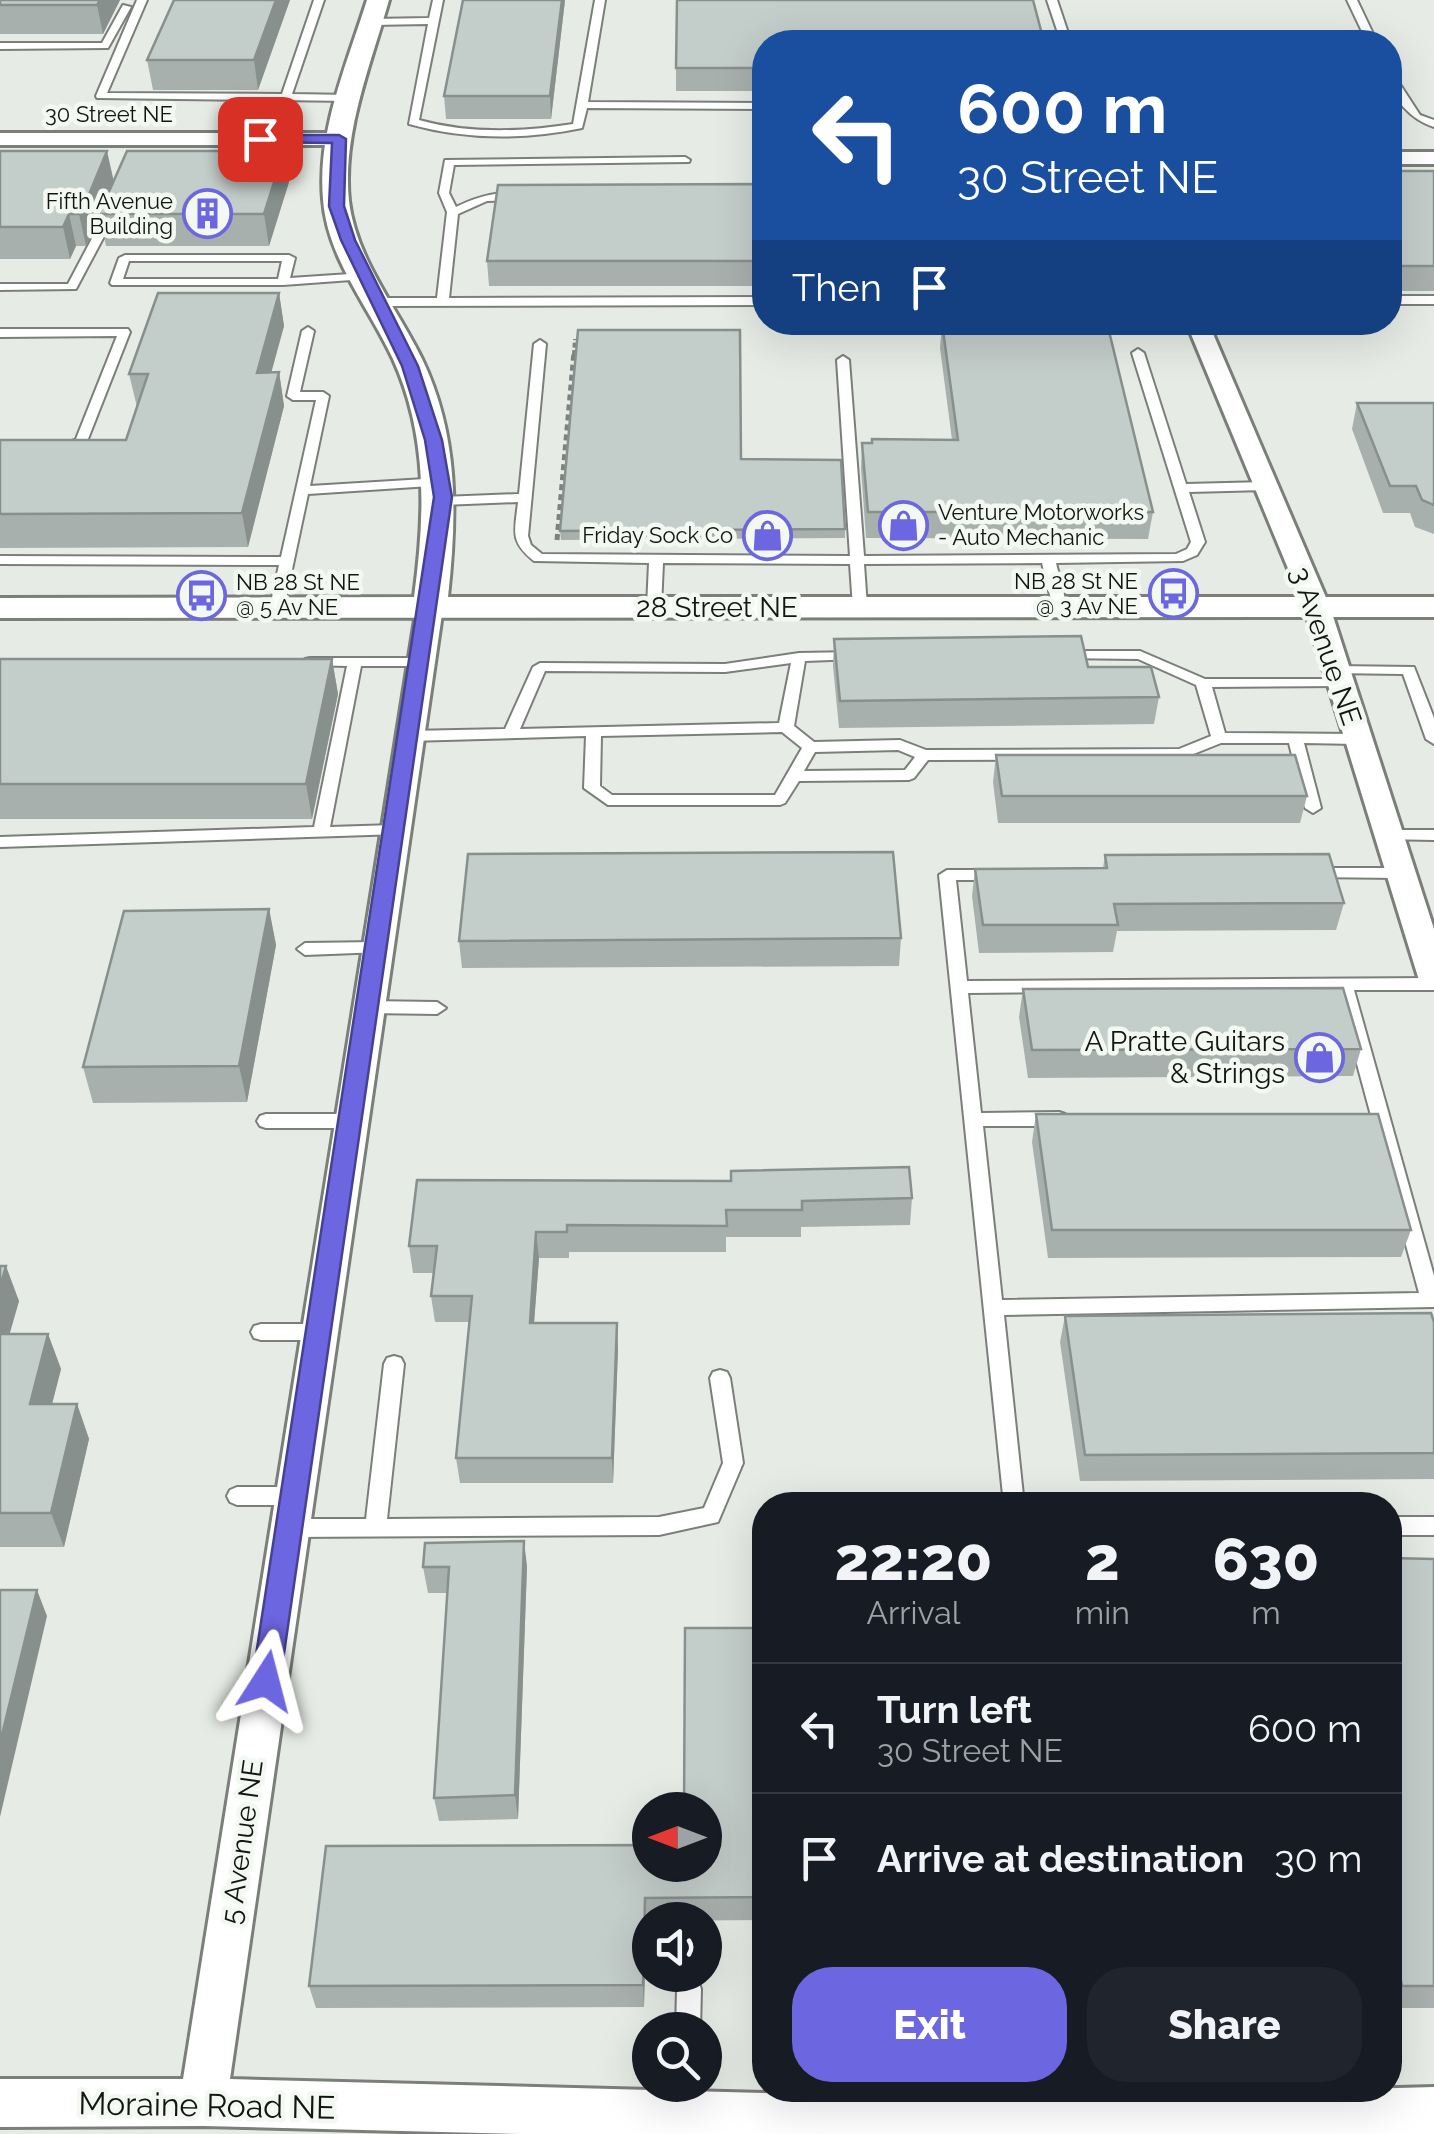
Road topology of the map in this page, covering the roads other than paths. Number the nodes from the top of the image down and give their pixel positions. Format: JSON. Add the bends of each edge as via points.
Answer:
{"nodes":[{"id":1,"x":129,"y":0,"type":"edge"},
{"id":2,"x":142,"y":0,"type":"edge"},
{"id":3,"x":319,"y":0,"type":"edge"},
{"id":4,"x":438,"y":0,"type":"edge"},
{"id":5,"x":600,"y":0,"type":"edge"},
{"id":6,"x":1052,"y":0,"type":"edge"},
{"id":7,"x":1352,"y":0,"type":"edge"},
{"id":8,"x":375,"y":11,"type":"edge"},
{"id":9,"x":434,"y":21,"type":"junction"},
{"id":10,"x":1062,"y":30,"type":"edge"},
{"id":11,"x":1366,"y":30,"type":"edge"},
{"id":12,"x":0,"y":46,"type":"edge"},
{"id":13,"x":1402,"y":95,"type":"edge"},
{"id":14,"x":286,"y":97,"type":"junction"},
{"id":15,"x":350,"y":98,"type":"junction"},
{"id":16,"x":582,"y":105,"type":"junction"},
{"id":17,"x":752,"y":106,"type":"edge"},
{"id":18,"x":1434,"y":124,"type":"edge"},
{"id":19,"x":0,"y":139,"type":"edge"},
{"id":20,"x":339,"y":139,"type":"junction"},
{"id":21,"x":1402,"y":158,"type":"edge"},
{"id":22,"x":1434,"y":158,"type":"edge"},
{"id":23,"x":685,"y":160,"type":"dead end"},
{"id":24,"x":533,"y":196,"type":"edge"},
{"id":25,"x":116,"y":202,"type":"edge"},
{"id":26,"x":453,"y":212,"type":"junction"},
{"id":27,"x":365,"y":276,"type":"junction"},
{"id":28,"x":282,"y":282,"type":"junction"},
{"id":29,"x":0,"y":287,"type":"edge"},
{"id":30,"x":752,"y":300,"type":"edge"},
{"id":31,"x":1402,"y":300,"type":"edge"},
{"id":32,"x":1434,"y":300,"type":"edge"},
{"id":33,"x":443,"y":301,"type":"junction"},
{"id":34,"x":378,"y":302,"type":"junction"},
{"id":35,"x":308,"y":331,"type":"dead end"},
{"id":36,"x":0,"y":333,"type":"edge"},
{"id":37,"x":1202,"y":335,"type":"edge"},
{"id":38,"x":540,"y":344,"type":"dead end"},
{"id":39,"x":1138,"y":354,"type":"dead end"},
{"id":40,"x":843,"y":360,"type":"dead end"},
{"id":41,"x":49,"y":450,"type":"edge"},
{"id":42,"x":1266,"y":486,"type":"junction"},
{"id":43,"x":1181,"y":488,"type":"junction"},
{"id":44,"x":302,"y":490,"type":"junction"},
{"id":45,"x":442,"y":491,"type":"junction"},
{"id":46,"x":525,"y":498,"type":"junction"},
{"id":47,"x":656,"y":559,"type":"junction"},
{"id":48,"x":0,"y":560,"type":"edge"},
{"id":49,"x":287,"y":560,"type":"junction"},
{"id":50,"x":857,"y":560,"type":"junction"},
{"id":51,"x":1048,"y":560,"type":"junction"},
{"id":52,"x":860,"y":606,"type":"junction"},
{"id":53,"x":1060,"y":606,"type":"junction"},
{"id":54,"x":1317,"y":606,"type":"junction"},
{"id":55,"x":277,"y":607,"type":"junction"},
{"id":56,"x":430,"y":607,"type":"junction"},
{"id":57,"x":654,"y":607,"type":"junction"},
{"id":58,"x":1434,"y":607,"type":"edge"},
{"id":59,"x":0,"y":608,"type":"edge"},
{"id":60,"x":1043,"y":655,"type":"edge"},
{"id":61,"x":798,"y":656,"type":"junction"},
{"id":62,"x":874,"y":656,"type":"edge"},
{"id":63,"x":295,"y":662,"type":"edge"},
{"id":64,"x":354,"y":662,"type":"junction"},
{"id":65,"x":421,"y":662,"type":"junction"},
{"id":66,"x":1338,"y":676,"type":"junction"},
{"id":67,"x":1203,"y":683,"type":"junction"},
{"id":68,"x":786,"y":728,"type":"junction"},
{"id":69,"x":594,"y":732,"type":"junction"},
{"id":70,"x":511,"y":733,"type":"junction"},
{"id":71,"x":409,"y":736,"type":"junction"},
{"id":72,"x":1219,"y":738,"type":"junction"},
{"id":73,"x":1295,"y":738,"type":"junction"},
{"id":74,"x":1357,"y":739,"type":"junction"},
{"id":75,"x":1434,"y":739,"type":"edge"},
{"id":76,"x":810,"y":747,"type":"junction"},
{"id":77,"x":924,"y":755,"type":"junction"},
{"id":78,"x":793,"y":776,"type":"junction"},
{"id":79,"x":1313,"y":808,"type":"dead end"},
{"id":80,"x":394,"y":830,"type":"junction"},
{"id":81,"x":321,"y":831,"type":"junction"},
{"id":82,"x":1387,"y":834,"type":"junction"},
{"id":83,"x":1434,"y":835,"type":"edge"},
{"id":84,"x":0,"y":842,"type":"edge"},
{"id":85,"x":1400,"y":872,"type":"junction"},
{"id":86,"x":1304,"y":873,"type":"edge"},
{"id":87,"x":1026,"y":875,"type":"edge"},
{"id":88,"x":376,"y":948,"type":"junction"},
{"id":89,"x":304,"y":949,"type":"dead end"},
{"id":90,"x":1434,"y":981,"type":"edge"},
{"id":91,"x":1344,"y":985,"type":"junction"},
{"id":92,"x":959,"y":987,"type":"junction"},
{"id":93,"x":366,"y":1007,"type":"junction"},
{"id":94,"x":437,"y":1008,"type":"dead end"},
{"id":95,"x":1070,"y":1119,"type":"edge"},
{"id":96,"x":974,"y":1120,"type":"junction"},
{"id":97,"x":266,"y":1121,"type":"dead end"},
{"id":98,"x":350,"y":1121,"type":"junction"},
{"id":99,"x":1433,"y":1304,"type":"edge"},
{"id":100,"x":994,"y":1308,"type":"junction"},
{"id":101,"x":262,"y":1332,"type":"dead end"},
{"id":102,"x":318,"y":1332,"type":"junction"},
{"id":103,"x":394,"y":1364,"type":"dead end"},
{"id":104,"x":720,"y":1378,"type":"dead end"},
{"id":105,"x":1013,"y":1492,"type":"edge"},
{"id":106,"x":237,"y":1496,"type":"dead end"},
{"id":107,"x":291,"y":1512,"type":"junction"},
{"id":108,"x":1402,"y":1526,"type":"edge"},
{"id":109,"x":1434,"y":1526,"type":"edge"},
{"id":110,"x":376,"y":1528,"type":"junction"},
{"id":111,"x":635,"y":2102,"type":"edge"},
{"id":112,"x":710,"y":2102,"type":"edge"},
{"id":113,"x":0,"y":2103,"type":"edge"},
{"id":114,"x":1275,"y":2103,"type":"edge"},
{"id":115,"x":1434,"y":2111,"type":"edge"},
{"id":116,"x":209,"y":2118,"type":"edge"},
{"id":117,"x":996,"y":2128,"type":"edge"}],
"edges":[{"from":1,"to":12,"type":"lane","via":[[104,46]]},
{"from":2,"to":14,"type":"lane","via":[[101,96]]},
{"from":3,"to":14,"type":"lane"},
{"from":4,"to":9,"type":"lane"},
{"from":5,"to":16,"type":"lane"},
{"from":6,"to":10,"type":"lane"},
{"from":7,"to":11,"type":"lane"},
{"from":8,"to":9,"type":"lane"},
{"from":8,"to":15,"type":"street","name":"5 Avenue NE"},
{"from":9,"to":16,"type":"lane","via":[[413,122],[438,130],[553,130],[578,126]]},
{"from":13,"to":18,"type":"lane","via":[[1416,117]]},
{"from":14,"to":15,"type":"lane"},
{"from":15,"to":20,"type":"street","name":"5 Avenue NE"},
{"from":16,"to":17,"type":"lane"},
{"from":19,"to":20,"type":"street","name":"30 Street NE","via":[[138,146]]},
{"from":20,"to":27,"type":"street","name":"5 Avenue NE","via":[[336,206]]},
{"from":21,"to":22,"type":"street"},
{"from":23,"to":26,"type":"lane","via":[[449,162],[444,192]]},
{"from":24,"to":26,"type":"lane","via":[[485,198]]},
{"from":25,"to":29,"type":"lane","via":[[72,287]]},
{"from":26,"to":33,"type":"lane"},
{"from":27,"to":28,"type":"lane"},
{"from":27,"to":34,"type":"street","name":"5 Avenue NE"},
{"from":28,"to":28,"type":"lane","via":[[264,282],[116,282],[125,258],[289,258]]},
{"from":30,"to":33,"type":"lane"},
{"from":31,"to":32,"type":"lane"},
{"from":33,"to":34,"type":"lane"},
{"from":34,"to":45,"type":"street","name":"5 Avenue NE","via":[[410,366]]},
{"from":35,"to":44,"type":"lane","via":[[293,396],[322,396]]},
{"from":36,"to":41,"type":"lane","via":[[124,332],[81,441]]},
{"from":37,"to":42,"type":"street","name":"3 Avenue NE"},
{"from":38,"to":46,"type":"lane"},
{"from":39,"to":43,"type":"lane"},
{"from":40,"to":50,"type":"lane"},
{"from":42,"to":43,"type":"lane"},
{"from":42,"to":54,"type":"street","name":"3 Avenue NE"},
{"from":43,"to":51,"type":"lane","via":[[1198,542],[1192,552],[1178,558]]},
{"from":44,"to":45,"type":"lane"},
{"from":44,"to":49,"type":"lane"},
{"from":45,"to":46,"type":"lane"},
{"from":45,"to":56,"type":"street","name":"5 Avenue NE"},
{"from":46,"to":47,"type":"lane","via":[[525,548],[540,558]]},
{"from":47,"to":50,"type":"lane"},
{"from":47,"to":57,"type":"lane"},
{"from":48,"to":49,"type":"lane"},
{"from":49,"to":55,"type":"lane"},
{"from":50,"to":51,"type":"lane"},
{"from":50,"to":52,"type":"lane"},
{"from":51,"to":53,"type":"lane"},
{"from":52,"to":53,"type":"street","name":"28 Street NE"},
{"from":52,"to":57,"type":"street","name":"28 Street NE"},
{"from":53,"to":54,"type":"street","name":"28 Street NE"},
{"from":54,"to":58,"type":"street","name":"28 Street NE"},
{"from":54,"to":66,"type":"street","name":"3 Avenue NE"},
{"from":55,"to":56,"type":"street","name":"28 Street NE"},
{"from":55,"to":59,"type":"street","name":"28 Street NE"},
{"from":56,"to":57,"type":"street","name":"28 Street NE"},
{"from":56,"to":65,"type":"street","name":"5 Avenue NE"},
{"from":60,"to":67,"type":"lane","via":[[1140,655]]},
{"from":61,"to":62,"type":"lane"},
{"from":61,"to":68,"type":"lane"},
{"from":61,"to":70,"type":"lane","via":[[725,668],[540,668]]},
{"from":63,"to":64,"type":"lane"},
{"from":64,"to":65,"type":"lane"},
{"from":64,"to":81,"type":"lane"},
{"from":65,"to":71,"type":"street","name":"5 Avenue NE"},
{"from":66,"to":67,"type":"lane"},
{"from":66,"to":74,"type":"street","name":"3 Avenue NE"},
{"from":66,"to":75,"type":"lane","via":[[1410,670]]},
{"from":67,"to":72,"type":"lane"},
{"from":68,"to":69,"type":"lane"},
{"from":68,"to":76,"type":"lane"},
{"from":69,"to":70,"type":"lane"},
{"from":69,"to":78,"type":"lane","via":[[592,788],[608,800],[780,800]]},
{"from":70,"to":71,"type":"lane"},
{"from":71,"to":80,"type":"street","name":"5 Avenue NE"},
{"from":72,"to":73,"type":"lane"},
{"from":72,"to":77,"type":"lane","via":[[1181,754]]},
{"from":73,"to":74,"type":"lane"},
{"from":73,"to":79,"type":"lane"},
{"from":74,"to":82,"type":"street","name":"3 Avenue NE"},
{"from":76,"to":77,"type":"lane","via":[[900,745]]},
{"from":76,"to":78,"type":"lane"},
{"from":77,"to":78,"type":"lane","via":[[909,775]]},
{"from":80,"to":81,"type":"lane"},
{"from":80,"to":88,"type":"street","name":"5 Avenue NE"},
{"from":81,"to":84,"type":"lane"},
{"from":82,"to":83,"type":"lane"},
{"from":82,"to":85,"type":"street","name":"3 Avenue NE"},
{"from":85,"to":86,"type":"lane"},
{"from":85,"to":90,"type":"street","name":"3 Avenue NE"},
{"from":87,"to":92,"type":"lane","via":[[947,875]]},
{"from":88,"to":89,"type":"lane"},
{"from":88,"to":93,"type":"street","name":"5 Avenue NE"},
{"from":90,"to":91,"type":"lane"},
{"from":91,"to":92,"type":"lane"},
{"from":91,"to":99,"type":"lane","via":[[1370,1115]]},
{"from":92,"to":96,"type":"lane"},
{"from":93,"to":94,"type":"lane"},
{"from":93,"to":98,"type":"street","name":"5 Avenue NE"},
{"from":95,"to":96,"type":"lane"},
{"from":96,"to":100,"type":"lane"},
{"from":97,"to":98,"type":"lane"},
{"from":98,"to":102,"type":"street","name":"5 Avenue NE"},
{"from":99,"to":100,"type":"lane"},
{"from":100,"to":105,"type":"lane"},
{"from":101,"to":102,"type":"lane"},
{"from":102,"to":107,"type":"street","name":"5 Avenue NE"},
{"from":103,"to":110,"type":"lane"},
{"from":104,"to":110,"type":"lane","via":[[733,1464],[712,1516],[659,1526]]},
{"from":106,"to":107,"type":"lane"},
{"from":107,"to":110,"type":"lane"},
{"from":107,"to":116,"type":"street","name":"5 Avenue NE"},
{"from":108,"to":109,"type":"lane"},
{"from":111,"to":116,"type":"street","name":"Moraine Road NE"},
{"from":112,"to":117,"type":"street","name":"Moraine Road NE"},
{"from":113,"to":116,"type":"street","name":"Moraine Road NE"},
{"from":114,"to":115,"type":"street","name":"Moraine Road NE"},
{"from":114,"to":117,"type":"street","name":"Moraine Road NE"}]}
